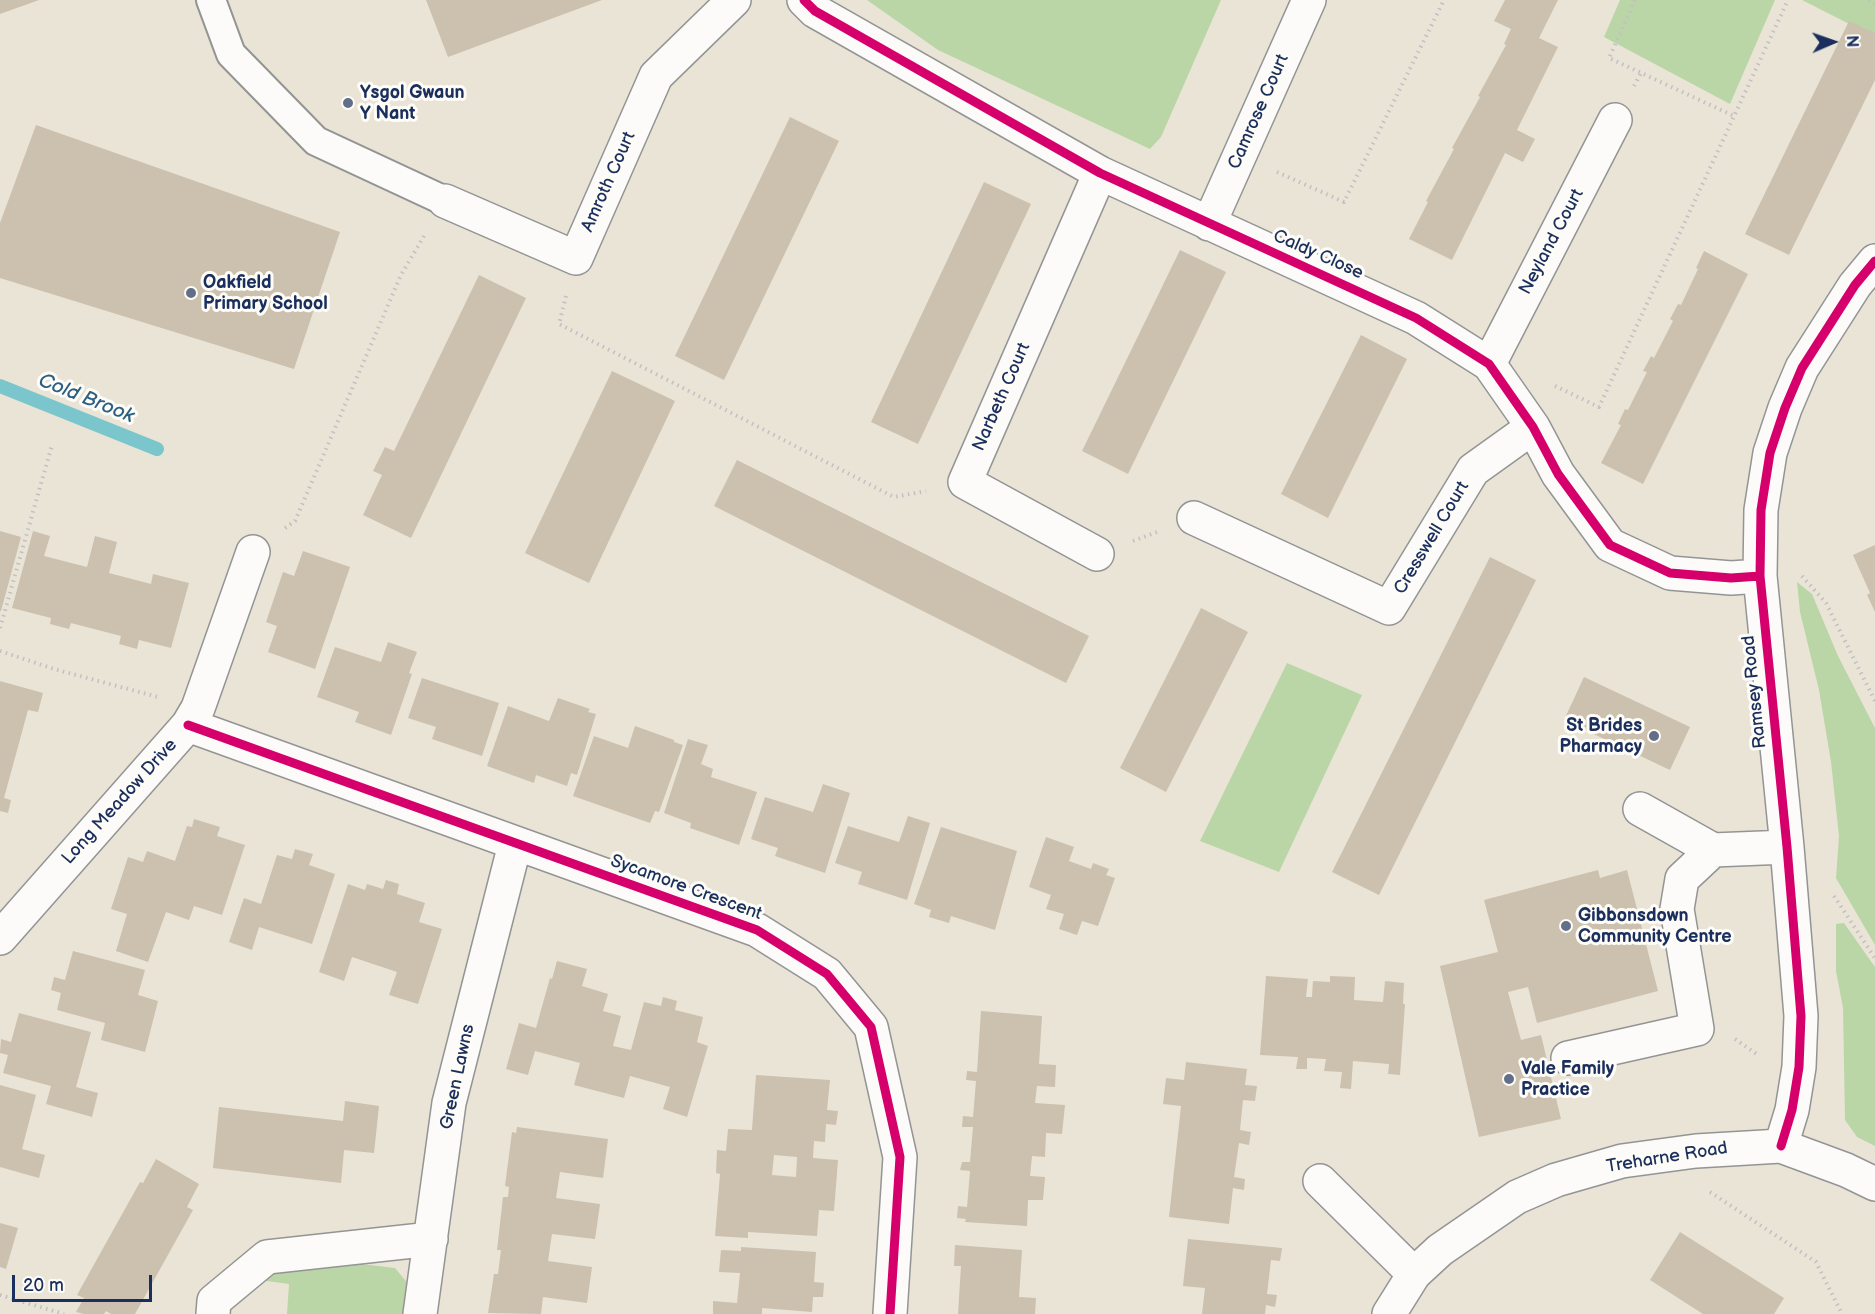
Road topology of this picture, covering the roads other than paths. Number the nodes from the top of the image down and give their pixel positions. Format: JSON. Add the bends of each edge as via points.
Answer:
{"nodes":[{"id":1,"x":211,"y":0,"type":"edge"},
{"id":2,"x":734,"y":0,"type":"edge"},
{"id":3,"x":804,"y":0,"type":"edge"},
{"id":4,"x":1309,"y":0,"type":"edge"},
{"id":5,"x":1615,"y":120,"type":"dead end"},
{"id":6,"x":1100,"y":173,"type":"junction"},
{"id":7,"x":445,"y":201,"type":"joint"},
{"id":8,"x":1209,"y":224,"type":"junction"},
{"id":9,"x":1875,"y":261,"type":"edge"},
{"id":10,"x":1488,"y":364,"type":"junction"},
{"id":11,"x":1533,"y":427,"type":"junction"},
{"id":12,"x":1194,"y":518,"type":"road end"},
{"id":13,"x":253,"y":552,"type":"road end"},
{"id":14,"x":1097,"y":554,"type":"road end"},
{"id":15,"x":1760,"y":576,"type":"junction"},
{"id":16,"x":193,"y":717,"type":"junction"},
{"id":17,"x":1640,"y":810,"type":"dead end"},
{"id":18,"x":515,"y":844,"type":"junction"},
{"id":19,"x":1787,"y":848,"type":"junction"},
{"id":20,"x":1713,"y":850,"type":"junction"},
{"id":21,"x":0,"y":938,"type":"edge"},
{"id":22,"x":1568,"y":1058,"type":"dead end"},
{"id":23,"x":1781,"y":1146,"type":"junction"},
{"id":24,"x":1320,"y":1181,"type":"dead end"},
{"id":25,"x":1875,"y":1184,"type":"edge"},
{"id":26,"x":431,"y":1239,"type":"junction"},
{"id":27,"x":1413,"y":1274,"type":"junction"},
{"id":28,"x":213,"y":1314,"type":"edge"},
{"id":29,"x":420,"y":1314,"type":"edge"},
{"id":30,"x":890,"y":1314,"type":"edge"},
{"id":31,"x":1389,"y":1314,"type":"edge"}],
"edges":[{"from":1,"to":7,"type":"lane","via":[[231,54],[316,141]]},
{"from":2,"to":7,"type":"street","name":"Amroth Court","via":[[656,76],[576,258]]},
{"from":3,"to":6,"type":"street","name":"Caldy Close","via":[[815,11]]},
{"from":4,"to":8,"type":"street","name":"Camrose Court"},
{"from":5,"to":10,"type":"street","name":"Neyland Court"},
{"from":6,"to":8,"type":"street","name":"Caldy Close"},
{"from":6,"to":14,"type":"street","name":"Narbeth Court","via":[[965,482]]},
{"from":8,"to":10,"type":"street","name":"Caldy Close","via":[[1416,318]]},
{"from":9,"to":15,"type":"street","name":"Ramsey Road","via":[[1829,323],[1802,368],[1785,408],[1770,453],[1761,510]]},
{"from":10,"to":11,"type":"street","name":"Caldy Close"},
{"from":11,"to":12,"type":"street","name":"Cresswell Court","via":[[1473,470],[1389,608]]},
{"from":11,"to":15,"type":"street","name":"Caldy Close","via":[[1558,474],[1610,545],[1670,573]]},
{"from":13,"to":16,"type":"street","name":"Long Meadow Drive"},
{"from":15,"to":19,"type":"street","name":"Ramsey Road"},
{"from":16,"to":18,"type":"street","name":"Sycamore Crescent"},
{"from":16,"to":21,"type":"street","name":"Long Meadow Drive"},
{"from":17,"to":20,"type":"street"},
{"from":18,"to":26,"type":"street","name":"Green Lawns","via":[[449,1103]]},
{"from":18,"to":30,"type":"street","name":"Sycamore Crescent","via":[[757,930],[827,974],[871,1027],[900,1157]]},
{"from":19,"to":20,"type":"street"},
{"from":19,"to":23,"type":"street","name":"Ramsey Road","via":[[1801,1016],[1799,1067]]},
{"from":20,"to":22,"type":"street","via":[[1682,879],[1677,909],[1697,1029]]},
{"from":23,"to":25,"type":"street"},
{"from":23,"to":27,"type":"street","name":"Treharne Road","via":[[1696,1150],[1622,1161],[1556,1180],[1517,1197],[1440,1250]]},
{"from":24,"to":27,"type":"street"},
{"from":26,"to":28,"type":"street","via":[[267,1257],[214,1300]]},
{"from":26,"to":29,"type":"street","name":"Green Lawns"},
{"from":27,"to":31,"type":"street","name":"Treharne Road"}]}
